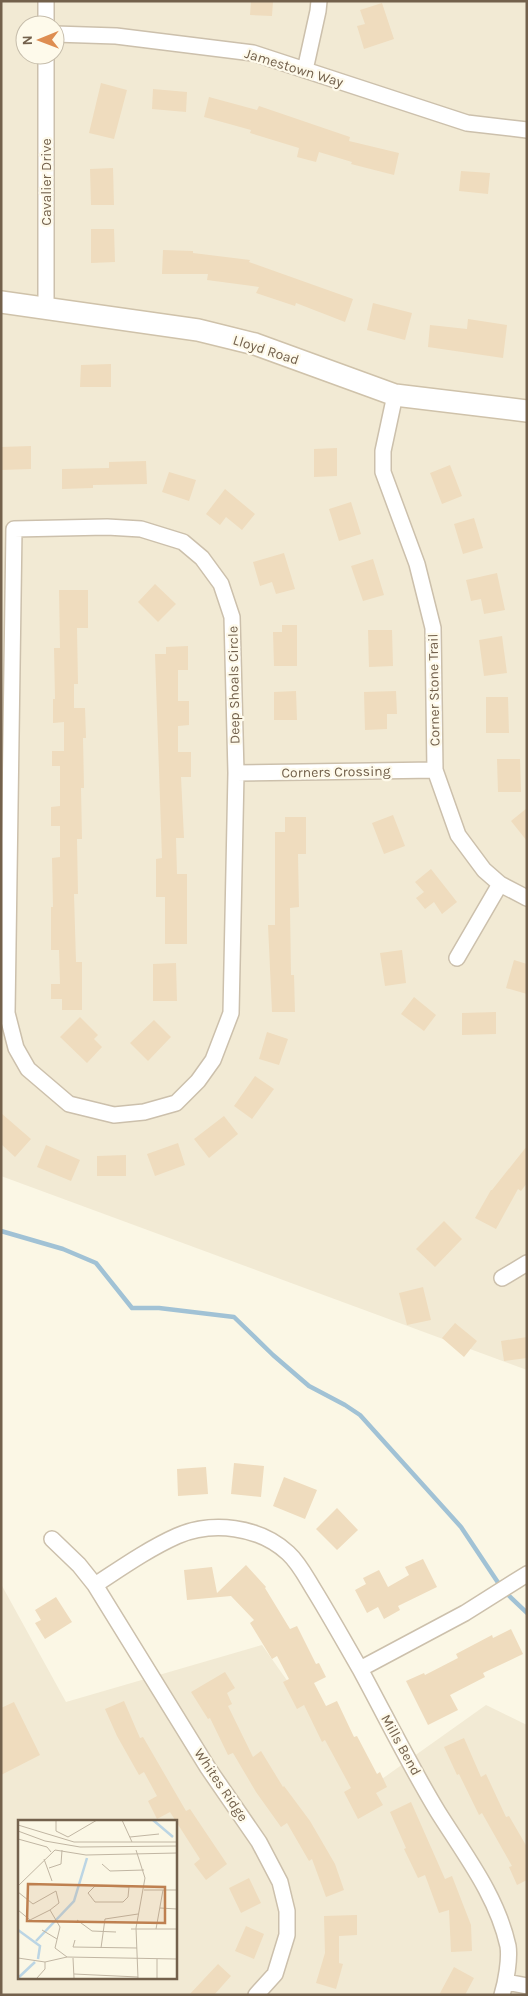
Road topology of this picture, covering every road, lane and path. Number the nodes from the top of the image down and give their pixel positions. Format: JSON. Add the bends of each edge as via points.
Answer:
{"nodes":[{"id":1,"x":46,"y":1,"type":"edge"},
{"id":2,"x":319,"y":1,"type":"edge"},
{"id":3,"x":46,"y":15,"type":"edge"},
{"id":4,"x":65,"y":34,"type":"edge"},
{"id":5,"x":46,"y":65,"type":"edge"},
{"id":6,"x":305,"y":70,"type":"junction"},
{"id":7,"x":527,"y":130,"type":"edge"},
{"id":8,"x":1,"y":302,"type":"edge"},
{"id":9,"x":46,"y":308,"type":"junction"},
{"id":10,"x":395,"y":395,"type":"junction"},
{"id":11,"x":527,"y":410,"type":"edge"},
{"id":12,"x":435,"y":770,"type":"junction"},
{"id":13,"x":236,"y":773,"type":"junction"},
{"id":14,"x":500,"y":884,"type":"junction"},
{"id":15,"x":527,"y":898,"type":"edge"},
{"id":16,"x":457,"y":958,"type":"dead end"},
{"id":17,"x":527,"y":1263,"type":"edge"},
{"id":18,"x":502,"y":1278,"type":"dead end"},
{"id":19,"x":52,"y":1539,"type":"dead end"},
{"id":20,"x":527,"y":1574,"type":"edge"},
{"id":21,"x":95,"y":1585,"type":"junction"},
{"id":22,"x":360,"y":1669,"type":"junction"},
{"id":23,"x":527,"y":1986,"type":"edge"},
{"id":24,"x":504,"y":1988,"type":"edge"},
{"id":25,"x":256,"y":1995,"type":"edge"}],
"edges":[{"from":1,"to":3,"type":"street"},
{"from":2,"to":6,"type":"street"},
{"from":4,"to":6,"type":"street","name":"Jamestown Way","via":[[116,36],[253,54]]},
{"from":5,"to":9,"type":"street","name":"Cavalier Drive"},
{"from":6,"to":7,"type":"street","name":"Jamestown Way","via":[[467,123]]},
{"from":8,"to":9,"type":"street","name":"Lloyd Road"},
{"from":9,"to":10,"type":"street","name":"Lloyd Road","via":[[198,330],[255,344]]},
{"from":10,"to":11,"type":"street","name":"Lloyd Road"},
{"from":10,"to":12,"type":"street","name":"Corner Stone Trail","via":[[383,451],[383,472],[417,564],[433,628]]},
{"from":12,"to":13,"type":"street","name":"Corners Crossing"},
{"from":12,"to":14,"type":"street","name":"Corner Stone Trail","via":[[458,835],[484,870]]},
{"from":13,"to":13,"type":"street","name":"Deep Shoals Circle","via":[[232,617],[221,584],[202,558],[183,542],[141,528],[14,529],[7,1013],[16,1048],[28,1069],[69,1104],[114,1115],[144,1112],[176,1103],[213,1060],[231,1014]]},
{"from":14,"to":15,"type":"street","name":"Corner Stone Trail"},
{"from":14,"to":16,"type":"street"},
{"from":17,"to":18,"type":"street"},
{"from":19,"to":21,"type":"street","name":"Whites Ridge"},
{"from":20,"to":22,"type":"street","via":[[465,1613]]},
{"from":21,"to":22,"type":"street","via":[[163,1543],[197,1530],[226,1528],[256,1534],[277,1545],[296,1562]]},
{"from":21,"to":25,"type":"street","name":"Whites Ridge","via":[[208,1768],[259,1842],[280,1882],[288,1911],[287,1935],[275,1974]]},
{"from":22,"to":24,"type":"street","name":"Mills Bend","via":[[438,1812],[495,1906],[508,1948]]},
{"from":23,"to":24,"type":"street"}]}
